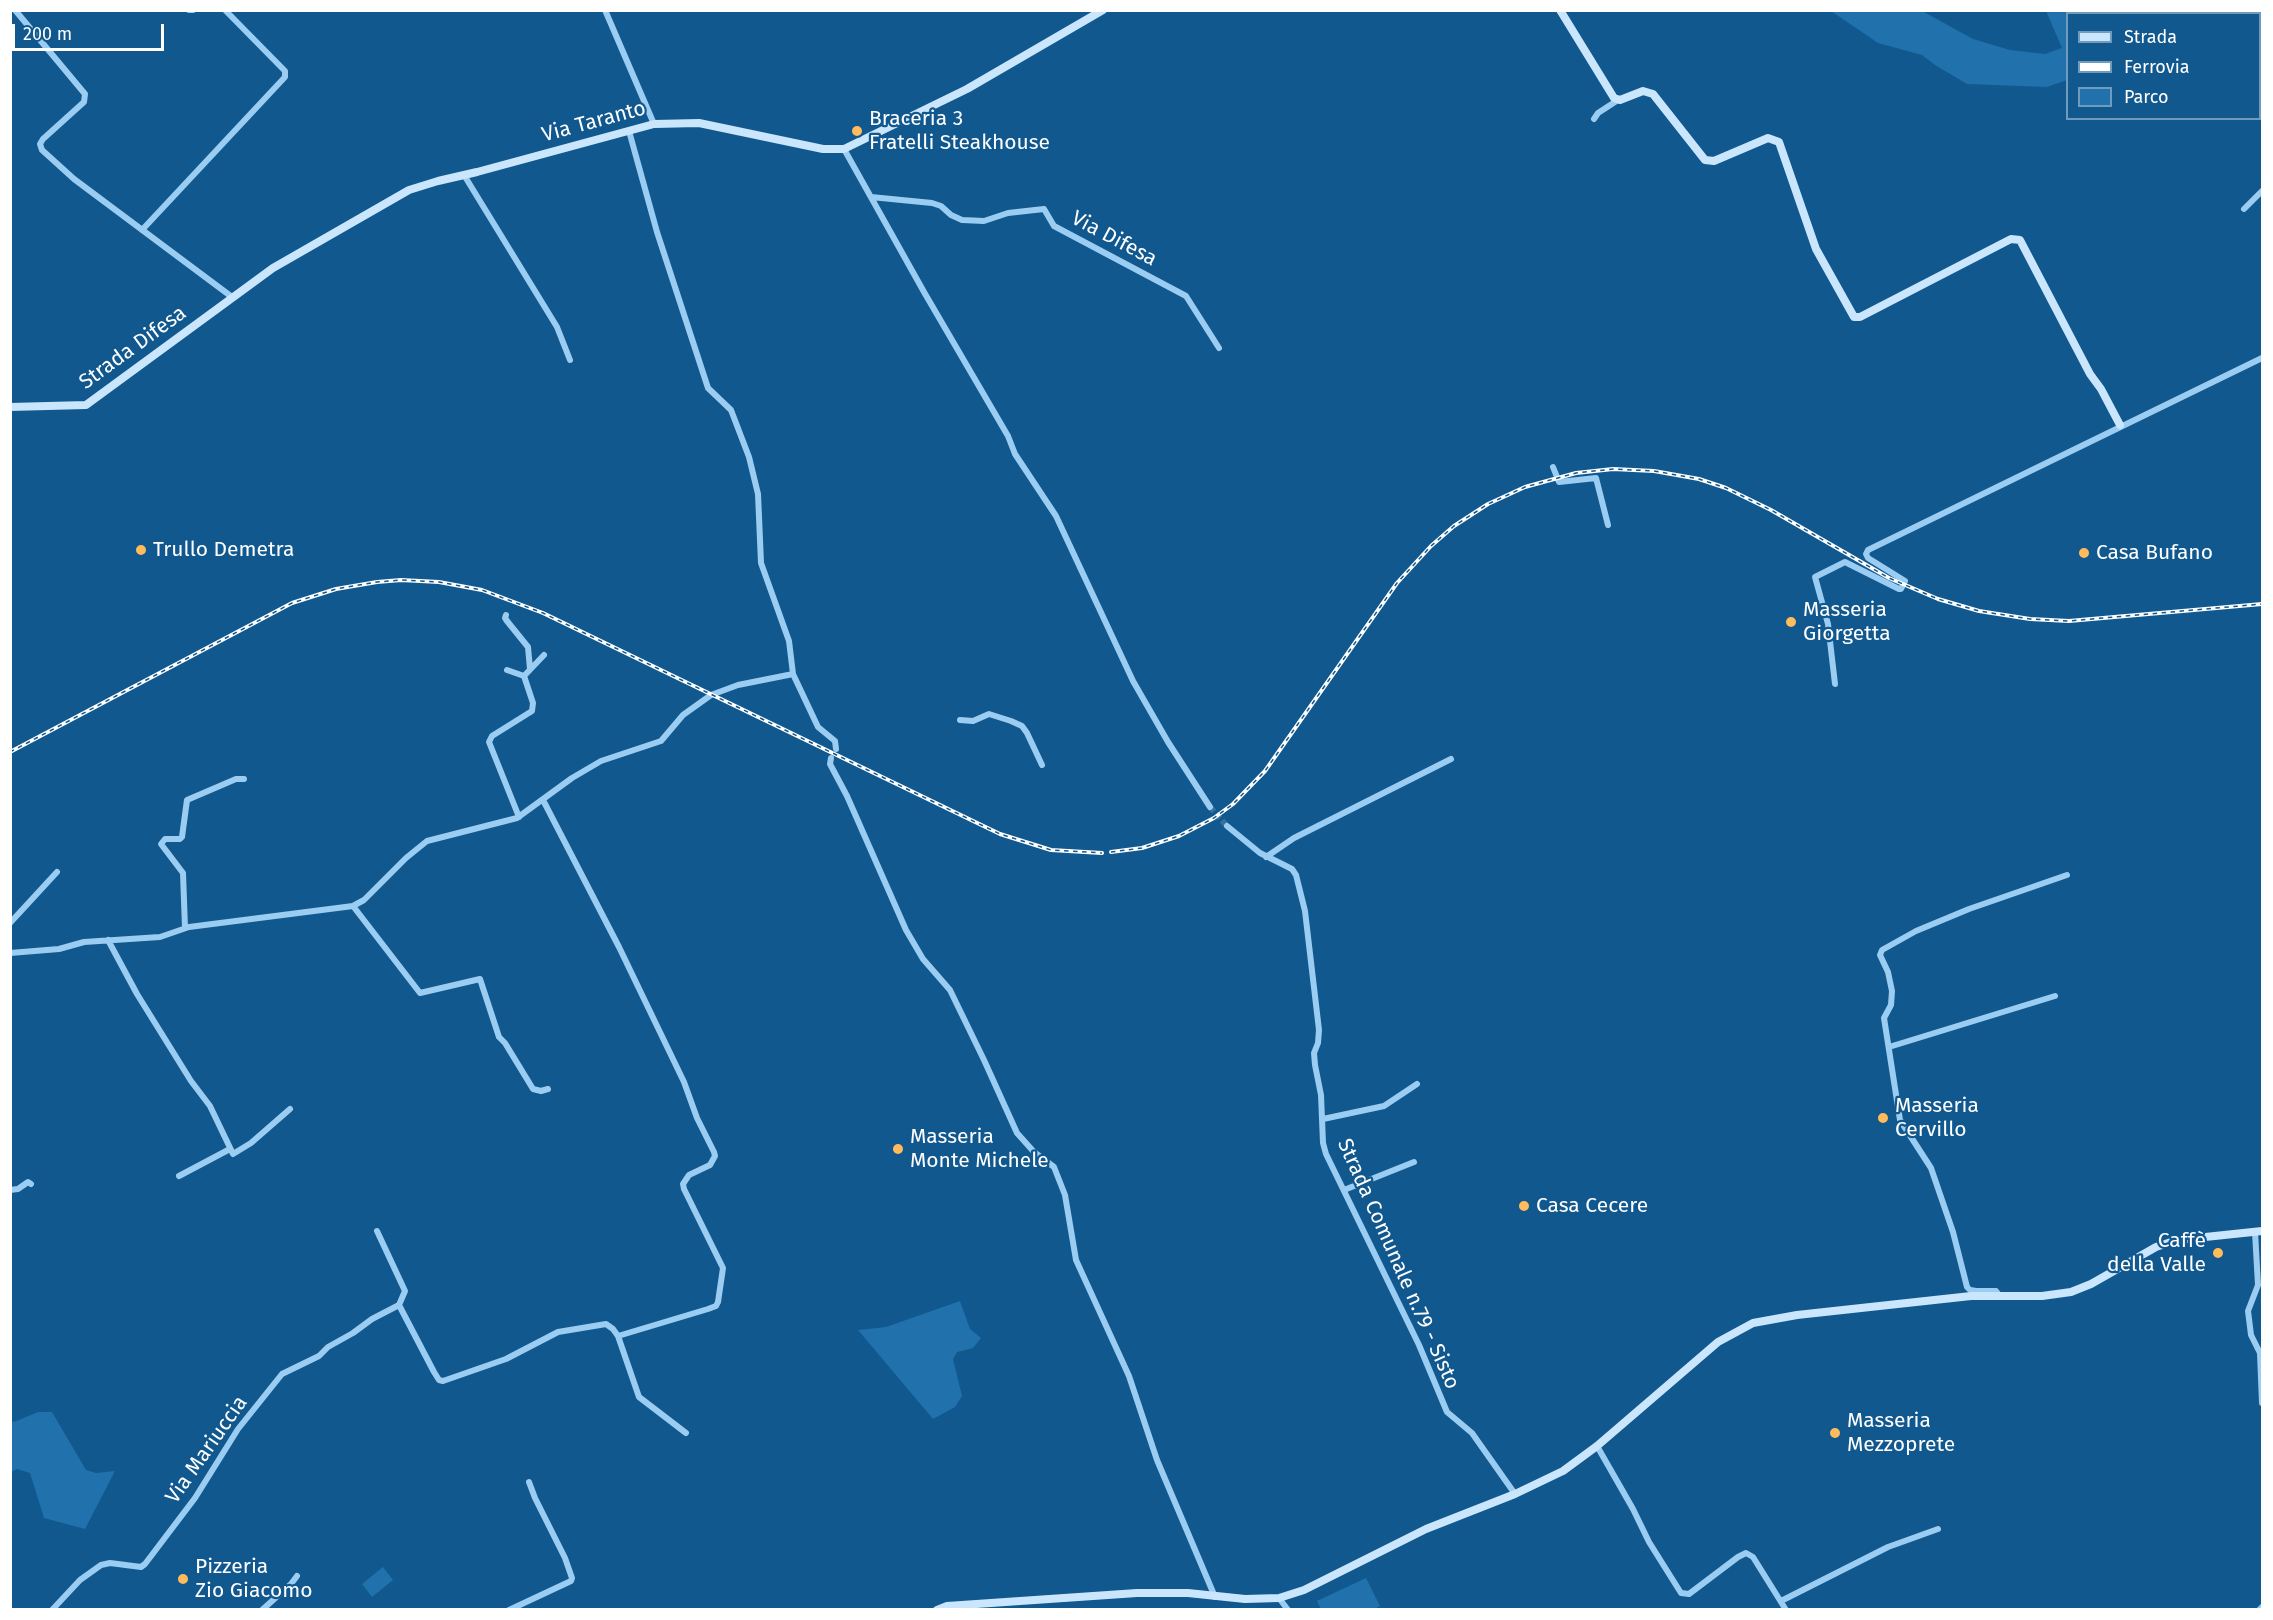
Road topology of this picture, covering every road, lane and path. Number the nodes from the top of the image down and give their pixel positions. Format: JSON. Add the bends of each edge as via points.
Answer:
{"nodes":[{"id":1,"x":15,"y":10,"type":"edge"},
{"id":2,"x":225,"y":10,"type":"edge"},
{"id":3,"x":605,"y":10,"type":"edge"},
{"id":4,"x":1560,"y":10,"type":"edge"},
{"id":5,"x":1102,"y":11,"type":"edge"},
{"id":6,"x":1618,"y":100,"type":"junction"},
{"id":7,"x":1594,"y":119,"type":"dead end"},
{"id":8,"x":654,"y":124,"type":"junction"},
{"id":9,"x":630,"y":131,"type":"junction"},
{"id":10,"x":844,"y":149,"type":"junction"},
{"id":11,"x":464,"y":175,"type":"junction"},
{"id":12,"x":2262,"y":191,"type":"edge"},
{"id":13,"x":871,"y":197,"type":"junction"},
{"id":14,"x":2244,"y":209,"type":"dead end"},
{"id":15,"x":142,"y":230,"type":"junction"},
{"id":16,"x":232,"y":297,"type":"junction"},
{"id":17,"x":1219,"y":348,"type":"dead end"},
{"id":18,"x":2262,"y":358,"type":"edge"},
{"id":19,"x":570,"y":360,"type":"dead end"},
{"id":20,"x":10,"y":407,"type":"edge"},
{"id":21,"x":2120,"y":426,"type":"junction"},
{"id":22,"x":1553,"y":467,"type":"dead end"},
{"id":23,"x":1608,"y":525,"type":"dead end"},
{"id":24,"x":506,"y":615,"type":"dead end"},
{"id":25,"x":544,"y":655,"type":"dead end"},
{"id":26,"x":530,"y":669,"type":"junction"},
{"id":27,"x":507,"y":670,"type":"dead end"},
{"id":28,"x":793,"y":674,"type":"junction"},
{"id":29,"x":524,"y":676,"type":"junction"},
{"id":30,"x":1835,"y":684,"type":"dead end"},
{"id":31,"x":960,"y":720,"type":"dead end"},
{"id":32,"x":836,"y":749,"type":"dead end"},
{"id":33,"x":831,"y":758,"type":"dead end"},
{"id":34,"x":1451,"y":759,"type":"dead end"},
{"id":35,"x":1042,"y":765,"type":"dead end"},
{"id":36,"x":244,"y":779,"type":"dead end"},
{"id":37,"x":543,"y":800,"type":"junction"},
{"id":38,"x":1210,"y":807,"type":"tunnel mouth"},
{"id":39,"x":519,"y":817,"type":"junction"},
{"id":40,"x":1227,"y":826,"type":"tunnel mouth"},
{"id":41,"x":1266,"y":857,"type":"junction"},
{"id":42,"x":57,"y":872,"type":"dead end"},
{"id":43,"x":2067,"y":874,"type":"dead end"},
{"id":44,"x":353,"y":906,"type":"junction"},
{"id":45,"x":10,"y":923,"type":"edge"},
{"id":46,"x":184,"y":928,"type":"junction"},
{"id":47,"x":108,"y":940,"type":"junction"},
{"id":48,"x":10,"y":945,"type":"edge"},
{"id":49,"x":14,"y":952,"type":"edge"},
{"id":50,"x":2055,"y":996,"type":"dead end"},
{"id":51,"x":1889,"y":1047,"type":"junction"},
{"id":52,"x":1417,"y":1084,"type":"dead end"},
{"id":53,"x":548,"y":1089,"type":"dead end"},
{"id":54,"x":291,"y":1108,"type":"dead end"},
{"id":55,"x":1323,"y":1119,"type":"junction"},
{"id":56,"x":230,"y":1149,"type":"junction"},
{"id":57,"x":1414,"y":1162,"type":"dead end"},
{"id":58,"x":179,"y":1176,"type":"dead end"},
{"id":59,"x":31,"y":1184,"type":"dead end"},
{"id":60,"x":10,"y":1190,"type":"edge"},
{"id":61,"x":1344,"y":1190,"type":"junction"},
{"id":62,"x":377,"y":1231,"type":"dead end"},
{"id":63,"x":2259,"y":1232,"type":"edge"},
{"id":64,"x":1999,"y":1294,"type":"junction"},
{"id":65,"x":399,"y":1305,"type":"junction"},
{"id":66,"x":618,"y":1336,"type":"junction"},
{"id":67,"x":2262,"y":1403,"type":"edge"},
{"id":68,"x":686,"y":1433,"type":"dead end"},
{"id":69,"x":1597,"y":1446,"type":"junction"},
{"id":70,"x":529,"y":1482,"type":"dead end"},
{"id":71,"x":1515,"y":1494,"type":"junction"},
{"id":72,"x":1938,"y":1529,"type":"dead end"},
{"id":73,"x":297,"y":1576,"type":"dead end"},
{"id":74,"x":1215,"y":1597,"type":"junction"},
{"id":75,"x":1279,"y":1598,"type":"junction"},
{"id":76,"x":1781,"y":1601,"type":"junction"},
{"id":77,"x":2262,"y":1607,"type":"edge"},
{"id":78,"x":52,"y":1610,"type":"edge"},
{"id":79,"x":262,"y":1610,"type":"edge"},
{"id":80,"x":509,"y":1610,"type":"edge"},
{"id":81,"x":937,"y":1610,"type":"edge"},
{"id":82,"x":1288,"y":1610,"type":"edge"},
{"id":83,"x":1786,"y":1610,"type":"edge"},
{"id":84,"x":2259,"y":1610,"type":"edge"}],
"edges":[{"from":1,"to":15,"type":"street","via":[[85,94],[84,102],[43,138],[40,147],[74,179]]},
{"from":2,"to":15,"type":"street","via":[[285,70],[285,77]]},
{"from":3,"to":8,"type":"street"},
{"from":4,"to":6,"type":"street"},
{"from":5,"to":10,"type":"street","via":[[980,81]]},
{"from":6,"to":7,"type":"street"},
{"from":6,"to":21,"type":"street","via":[[1649,91],[1710,162],[1768,138],[1779,142],[1816,249],[1854,317],[2011,239],[2020,240]]},
{"from":8,"to":9,"type":"street","name":"Via Taranto"},
{"from":8,"to":10,"type":"street","name":"Via Taranto","via":[[699,123],[823,149]]},
{"from":9,"to":11,"type":"street","name":"Via Taranto"},
{"from":9,"to":28,"type":"street","via":[[708,388],[731,411],[748,457],[758,494],[761,563],[789,640]]},
{"from":10,"to":13,"type":"street"},
{"from":11,"to":16,"type":"street","name":"Via Taranto","via":[[409,190],[273,268]]},
{"from":11,"to":19,"type":"street","via":[[557,327]]},
{"from":12,"to":14,"type":"street"},
{"from":13,"to":17,"type":"street","name":"Via Difesa","via":[[932,202],[962,220],[984,221],[1044,208],[1054,226],[1186,296]]},
{"from":13,"to":38,"type":"street","via":[[1024,470],[1056,516],[1134,681]]},
{"from":15,"to":16,"type":"street"},
{"from":16,"to":20,"type":"street","name":"Strada Difesa","via":[[86,405]]},
{"from":18,"to":21,"type":"street"},
{"from":21,"to":30,"type":"street","via":[[1868,550],[1868,558],[1905,581],[1899,590],[1845,562],[1815,577],[1828,624]]},
{"from":22,"to":23,"type":"street","via":[[1559,482],[1596,478]]},
{"from":24,"to":26,"type":"street","via":[[528,647]]},
{"from":25,"to":26,"type":"street"},
{"from":26,"to":29,"type":"street"},
{"from":27,"to":29,"type":"street"},
{"from":28,"to":32,"type":"street","via":[[818,728],[835,741]]},
{"from":28,"to":37,"type":"street","via":[[711,695],[683,715],[661,741],[601,761]]},
{"from":29,"to":39,"type":"street","via":[[532,711],[492,736],[489,742]]},
{"from":31,"to":35,"type":"street","via":[[973,721],[989,714],[1022,726]]},
{"from":33,"to":74,"type":"street","via":[[830,764],[906,930],[923,959],[950,990],[1017,1133],[1054,1167],[1065,1195],[1076,1260],[1130,1376],[1157,1460]]},
{"from":34,"to":41,"type":"street","via":[[1294,838]]},
{"from":36,"to":46,"type":"street","via":[[188,800],[182,837],[165,838],[161,844],[183,873]]},
{"from":37,"to":39,"type":"street"},
{"from":37,"to":66,"type":"street","via":[[619,947],[715,1156],[710,1165],[689,1176],[683,1184],[723,1268],[716,1306]]},
{"from":39,"to":44,"type":"street","via":[[428,841]]},
{"from":40,"to":41,"type":"street","name":"Strada Comunale n.79 - Sisto"},
{"from":41,"to":55,"type":"street","name":"Strada Comunale n.79 - Sisto","via":[[1292,869],[1301,894],[1319,1030],[1314,1053]]},
{"from":42,"to":45,"type":"street"},
{"from":43,"to":51,"type":"street","via":[[1969,909],[1882,950],[1880,955],[1892,991],[1891,1005],[1884,1018]]},
{"from":44,"to":46,"type":"street"},
{"from":44,"to":53,"type":"street","via":[[420,993],[480,979],[499,1037],[533,1089]]},
{"from":46,"to":47,"type":"street","via":[[160,937]]},
{"from":47,"to":49,"type":"street"},
{"from":47,"to":56,"type":"street","via":[[137,994],[210,1106]]},
{"from":48,"to":49,"type":"street"},
{"from":50,"to":51,"type":"street"},
{"from":51,"to":64,"type":"street","via":[[1900,1120],[1931,1168],[1967,1287]]},
{"from":52,"to":55,"type":"street","via":[[1384,1106]]},
{"from":54,"to":56,"type":"street","via":[[251,1143],[233,1154]]},
{"from":55,"to":61,"type":"street","name":"Strada Comunale n.79 - Sisto","via":[[1326,1154]]},
{"from":56,"to":58,"type":"street"},
{"from":57,"to":61,"type":"street"},
{"from":59,"to":60,"type":"street"},
{"from":61,"to":71,"type":"street","name":"Strada Comunale n.79 - Sisto","via":[[1447,1412],[1472,1433]]},
{"from":62,"to":65,"type":"street","via":[[405,1291]]},
{"from":63,"to":64,"type":"street","via":[[2177,1240],[2071,1292],[2042,1296]]},
{"from":63,"to":67,"type":"street","via":[[2258,1285],[2248,1311],[2251,1335],[2260,1353]]},
{"from":64,"to":69,"type":"street","via":[[1754,1323],[1718,1342]]},
{"from":65,"to":66,"type":"street","via":[[434,1372],[444,1381],[506,1359],[558,1332],[606,1324]]},
{"from":65,"to":78,"type":"street","name":"Via Mariuccia","via":[[319,1356],[282,1374],[222,1451],[195,1498],[145,1564],[101,1565],[80,1580]]},
{"from":66,"to":68,"type":"street","via":[[639,1397]]},
{"from":69,"to":71,"type":"street","via":[[1563,1471]]},
{"from":69,"to":76,"type":"street","via":[[1681,1593],[1689,1594],[1746,1553],[1753,1557]]},
{"from":70,"to":80,"type":"street","via":[[572,1578]]},
{"from":71,"to":75,"type":"street","via":[[1426,1529],[1304,1590]]},
{"from":72,"to":76,"type":"street","via":[[1888,1547]]},
{"from":73,"to":79,"type":"street"},
{"from":74,"to":75,"type":"street"},
{"from":74,"to":81,"type":"street","via":[[1137,1593],[947,1606]]},
{"from":75,"to":82,"type":"street"},
{"from":76,"to":83,"type":"street"},
{"from":77,"to":84,"type":"street"}]}
